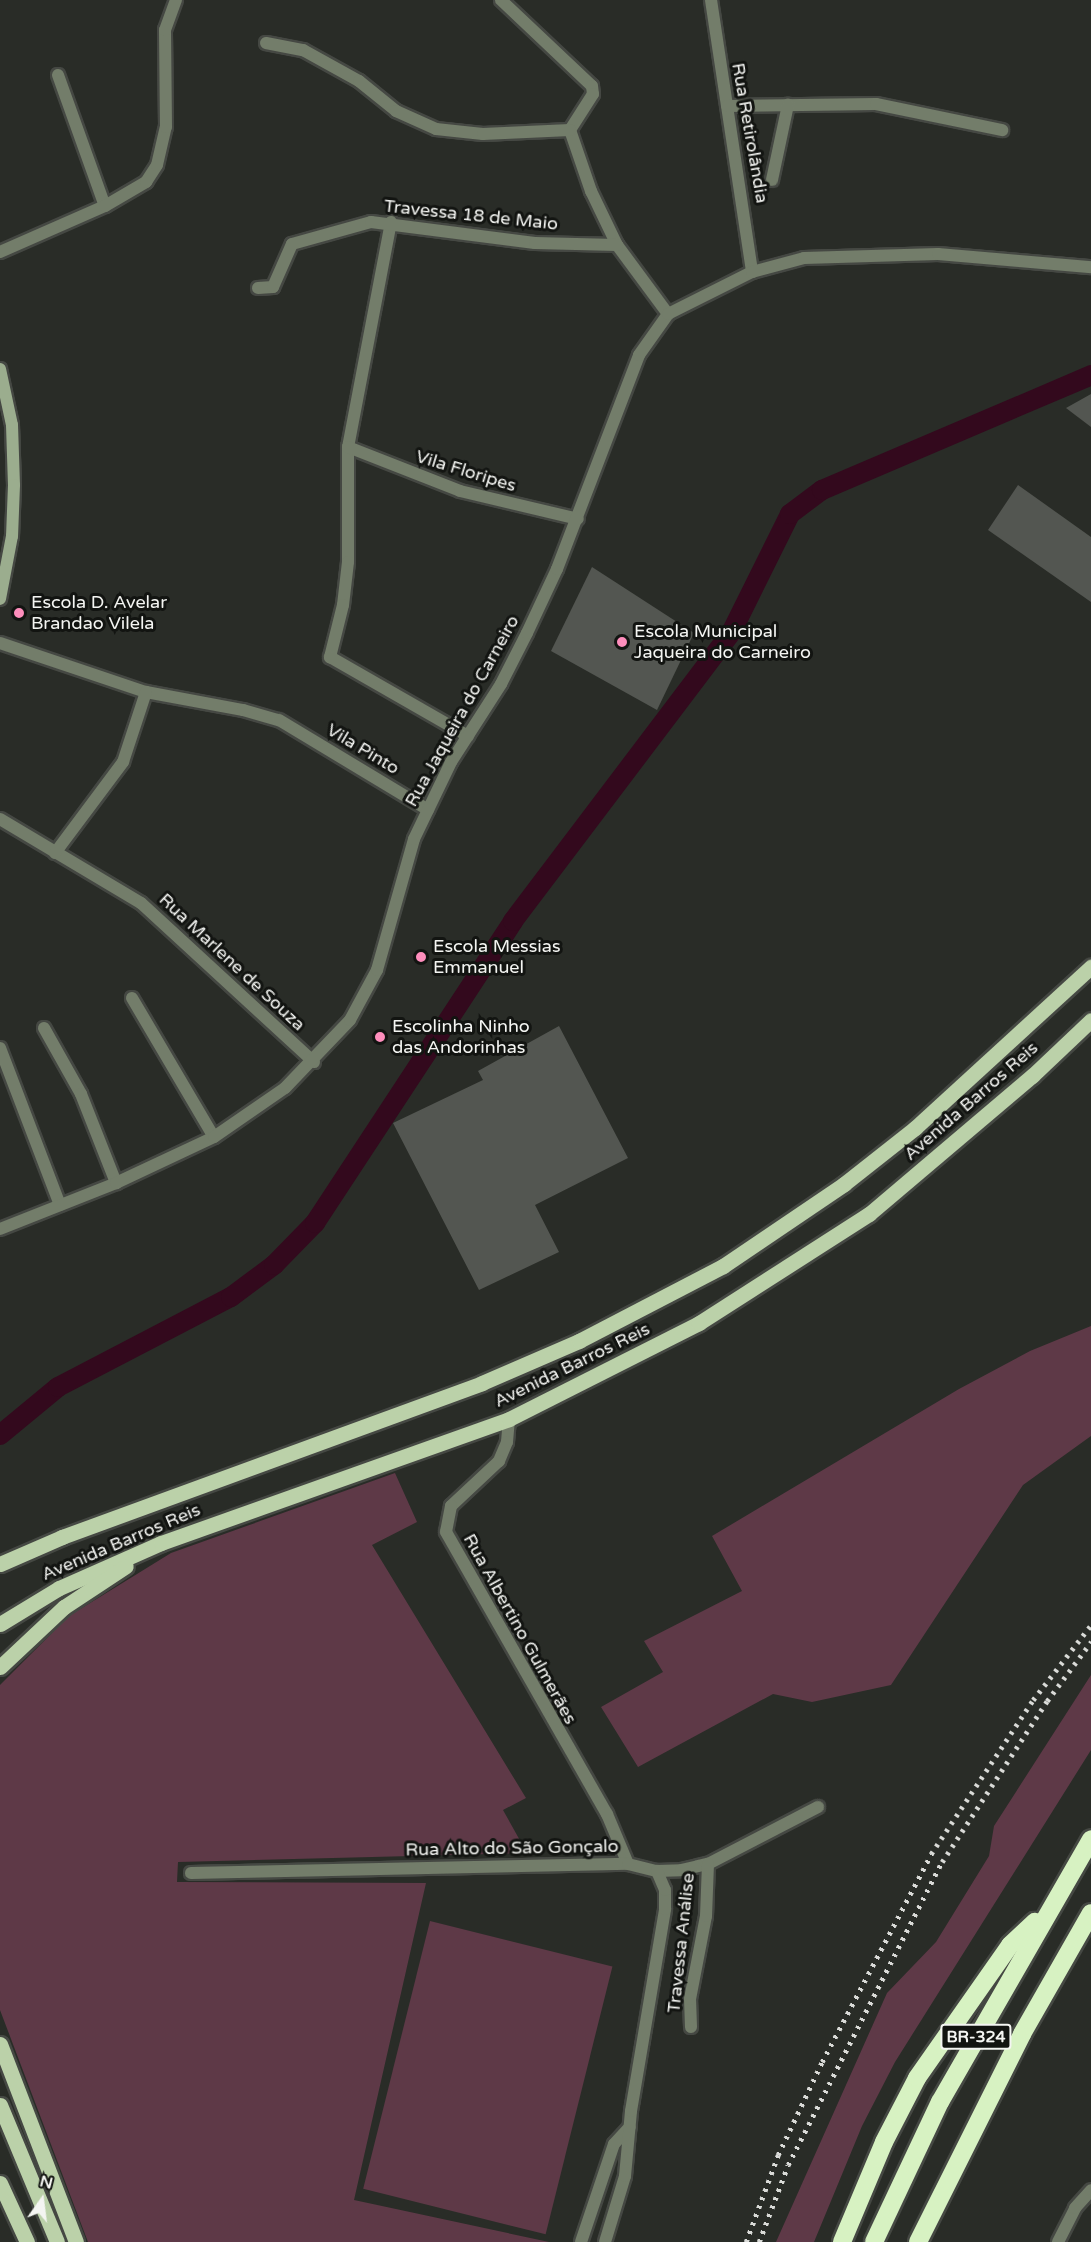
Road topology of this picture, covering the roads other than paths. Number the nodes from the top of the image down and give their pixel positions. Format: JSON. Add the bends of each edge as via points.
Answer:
{"nodes":[{"id":1,"x":176,"y":0,"type":"edge"},
{"id":2,"x":501,"y":0,"type":"edge"},
{"id":3,"x":711,"y":0,"type":"edge"},
{"id":4,"x":266,"y":43,"type":"dead end"},
{"id":5,"x":58,"y":75,"type":"dead end"},
{"id":6,"x":788,"y":105,"type":"junction"},
{"id":7,"x":727,"y":106,"type":"junction"},
{"id":8,"x":570,"y":130,"type":"junction"},
{"id":9,"x":1002,"y":130,"type":"dead end"},
{"id":10,"x":772,"y":180,"type":"dead end"},
{"id":11,"x":105,"y":206,"type":"junction"},
{"id":12,"x":391,"y":222,"type":"junction"},
{"id":13,"x":617,"y":245,"type":"junction"},
{"id":14,"x":0,"y":252,"type":"edge"},
{"id":15,"x":1091,"y":267,"type":"edge"},
{"id":16,"x":752,"y":272,"type":"junction"},
{"id":17,"x":258,"y":288,"type":"dead end"},
{"id":18,"x":668,"y":314,"type":"junction"},
{"id":19,"x":0,"y":369,"type":"edge"},
{"id":20,"x":348,"y":447,"type":"junction"},
{"id":21,"x":578,"y":519,"type":"junction"},
{"id":22,"x":0,"y":599,"type":"edge"},
{"id":23,"x":0,"y":643,"type":"edge"},
{"id":24,"x":146,"y":692,"type":"junction"},
{"id":25,"x":468,"y":736,"type":"junction"},
{"id":26,"x":428,"y":810,"type":"junction"},
{"id":27,"x":5,"y":823,"type":"edge"},
{"id":28,"x":0,"y":837,"type":"edge"},
{"id":29,"x":55,"y":852,"type":"junction"},
{"id":30,"x":1091,"y":967,"type":"edge"},
{"id":31,"x":132,"y":998,"type":"dead end"},
{"id":32,"x":1091,"y":1020,"type":"edge"},
{"id":33,"x":44,"y":1028,"type":"dead end"},
{"id":34,"x":0,"y":1048,"type":"edge"},
{"id":35,"x":314,"y":1062,"type":"junction"},
{"id":36,"x":214,"y":1137,"type":"junction"},
{"id":37,"x":116,"y":1183,"type":"junction"},
{"id":38,"x":60,"y":1205,"type":"junction"},
{"id":39,"x":0,"y":1229,"type":"edge"},
{"id":40,"x":509,"y":1419,"type":"junction"},
{"id":41,"x":161,"y":1543,"type":"junction"},
{"id":42,"x":0,"y":1564,"type":"edge"},
{"id":43,"x":0,"y":1623,"type":"edge"},
{"id":44,"x":0,"y":1667,"type":"edge"},
{"id":45,"x":818,"y":1807,"type":"dead end"},
{"id":46,"x":1091,"y":1839,"type":"edge"},
{"id":47,"x":628,"y":1864,"type":"junction"},
{"id":48,"x":708,"y":1864,"type":"junction"},
{"id":49,"x":657,"y":1872,"type":"junction"},
{"id":50,"x":191,"y":1873,"type":"dead end"},
{"id":51,"x":1091,"y":1913,"type":"edge"},
{"id":52,"x":1044,"y":1916,"type":"junction"},
{"id":53,"x":691,"y":2027,"type":"dead end"},
{"id":54,"x":0,"y":2044,"type":"edge"},
{"id":55,"x":0,"y":2105,"type":"edge"},
{"id":56,"x":630,"y":2127,"type":"junction"},
{"id":57,"x":0,"y":2183,"type":"edge"},
{"id":58,"x":1091,"y":2190,"type":"edge"},
{"id":59,"x":27,"y":2242,"type":"edge"},
{"id":60,"x":57,"y":2242,"type":"edge"},
{"id":61,"x":76,"y":2242,"type":"edge"},
{"id":62,"x":581,"y":2242,"type":"edge"},
{"id":63,"x":605,"y":2242,"type":"edge"},
{"id":64,"x":842,"y":2242,"type":"edge"},
{"id":65,"x":874,"y":2242,"type":"edge"},
{"id":66,"x":918,"y":2242,"type":"edge"},
{"id":67,"x":1058,"y":2242,"type":"edge"}],
"edges":[{"from":1,"to":11,"type":"street","via":[[165,30],[167,110],[157,165],[146,182]]},
{"from":2,"to":8,"type":"street","via":[[594,90]]},
{"from":3,"to":7,"type":"street","name":"Rua Retirolândia"},
{"from":4,"to":8,"type":"street","via":[[303,50],[359,81],[396,111],[436,129],[483,134]]},
{"from":5,"to":11,"type":"street"},
{"from":6,"to":7,"type":"street"},
{"from":6,"to":9,"type":"street","via":[[876,104]]},
{"from":6,"to":10,"type":"street"},
{"from":7,"to":16,"type":"street","name":"Rua Retirolândia"},
{"from":8,"to":13,"type":"street","via":[[591,191]]},
{"from":11,"to":14,"type":"street"},
{"from":12,"to":13,"type":"street","name":"Travessa 18 de Maio","via":[[441,234],[535,243]]},
{"from":12,"to":17,"type":"street","name":"Travessa 18 de Maio","via":[[357,225],[289,246],[273,287]]},
{"from":12,"to":20,"type":"street"},
{"from":13,"to":18,"type":"street"},
{"from":15,"to":16,"type":"street","name":"Rua Jaqueira do Carneiro","via":[[938,254],[804,258]]},
{"from":16,"to":18,"type":"street","name":"Rua Jaqueira do Carneiro"},
{"from":18,"to":21,"type":"street","name":"Rua Jaqueira do Carneiro","via":[[639,355]]},
{"from":19,"to":22,"type":"main road","via":[[12,425],[14,485],[12,536]]},
{"from":20,"to":21,"type":"street","name":"Vila Floripes","via":[[460,491]]},
{"from":20,"to":25,"type":"street","via":[[348,562],[344,605],[330,653],[334,663]]},
{"from":21,"to":25,"type":"street","name":"Rua Jaqueira do Carneiro","via":[[507,674]]},
{"from":23,"to":24,"type":"street","name":"Vila Pinto"},
{"from":24,"to":26,"type":"street","name":"Vila Pinto","via":[[279,720]]},
{"from":24,"to":29,"type":"street","via":[[123,762]]},
{"from":25,"to":26,"type":"street","name":"Rua Jaqueira do Carneiro"},
{"from":26,"to":35,"type":"street","name":"Rua Jaqueira do Carneiro","via":[[405,864],[378,970],[350,1020]]},
{"from":27,"to":28,"type":"street"},
{"from":27,"to":29,"type":"street","name":"Rua Marlene de Souza"},
{"from":29,"to":35,"type":"street","name":"Rua Marlene de Souza","via":[[141,903]]},
{"from":30,"to":42,"type":"main road","name":"Avenida Barros Reis","via":[[915,1128],[844,1184],[714,1272],[579,1341],[482,1383],[62,1537]]},
{"from":31,"to":36,"type":"street"},
{"from":32,"to":40,"type":"main road","name":"Avenida Barros Reis","via":[[1032,1076],[869,1214],[699,1323]]},
{"from":33,"to":37,"type":"street","via":[[81,1094]]},
{"from":34,"to":38,"type":"street"},
{"from":35,"to":36,"type":"street","name":"Rua Jaqueira do Carneiro","via":[[285,1088]]},
{"from":36,"to":37,"type":"street","name":"Rua Jaqueira do Carneiro"},
{"from":37,"to":38,"type":"street","name":"Rua Jaqueira do Carneiro"},
{"from":38,"to":39,"type":"street","name":"Rua Jaqueira do Carneiro"},
{"from":40,"to":41,"type":"main road","name":"Avenida Barros Reis"},
{"from":40,"to":47,"type":"street","name":"Rua Albertino Gulmerães","via":[[507,1442],[499,1461],[451,1506],[446,1532],[607,1814]]},
{"from":41,"to":43,"type":"main road","name":"Avenida Barros Reis","via":[[59,1588]]},
{"from":41,"to":44,"type":"main road","via":[[64,1607]]},
{"from":45,"to":48,"type":"street","name":"Rua Alto do São Gonçalo"},
{"from":46,"to":52,"type":"highway","number":"BR-324"},
{"from":47,"to":49,"type":"street","name":"Rua Alto do São Gonçalo"},
{"from":47,"to":50,"type":"street","name":"Rua Alto do São Gonçalo"},
{"from":48,"to":49,"type":"street","name":"Rua Alto do São Gonçalo"},
{"from":48,"to":53,"type":"street","name":"Travessa Análise","via":[[706,1916],[690,1999]]},
{"from":49,"to":56,"type":"street","via":[[665,1890],[665,1909]]},
{"from":51,"to":66,"type":"highway","number":"BR-324","via":[[1022,2034]]},
{"from":52,"to":64,"type":"highway","via":[[1010,1945],[917,2078],[884,2142]]},
{"from":52,"to":65,"type":"highway","number":"BR-324","via":[[940,2102]]},
{"from":54,"to":61,"type":"main road"},
{"from":55,"to":60,"type":"main road"},
{"from":56,"to":62,"type":"street","via":[[614,2144]]},
{"from":56,"to":63,"type":"street","via":[[625,2176]]},
{"from":57,"to":59,"type":"main road"},
{"from":58,"to":67,"type":"street","via":[[1075,2208]]}]}
